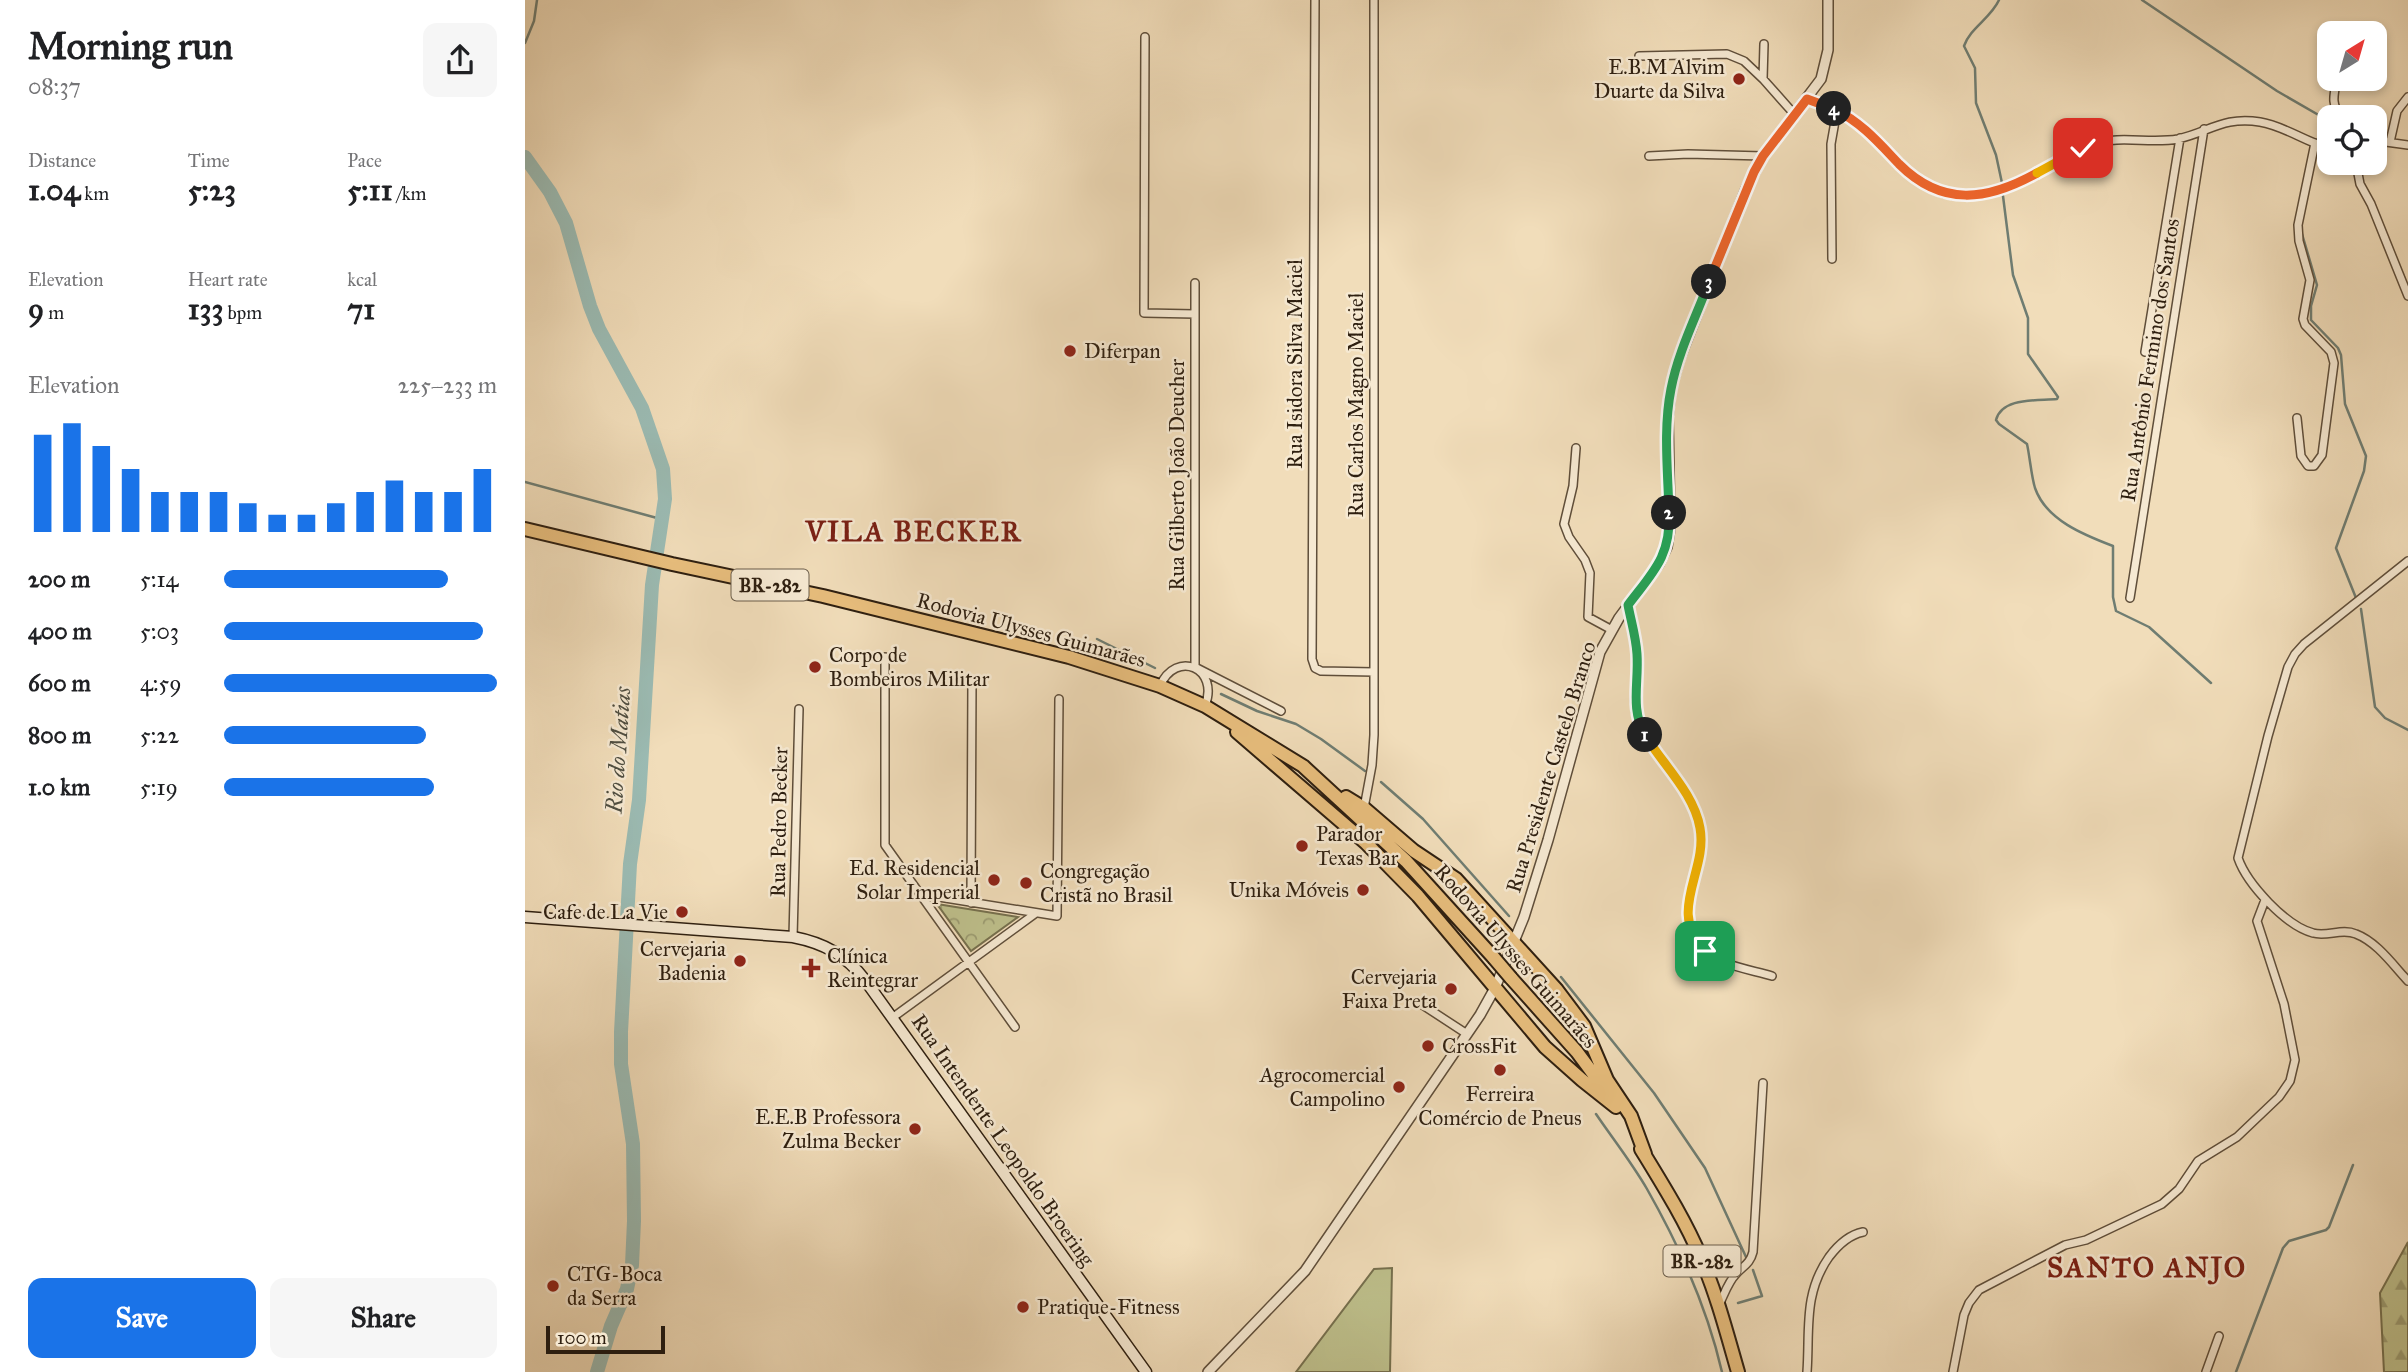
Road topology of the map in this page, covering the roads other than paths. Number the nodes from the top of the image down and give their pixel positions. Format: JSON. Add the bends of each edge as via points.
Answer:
{"nodes":[{"id":1,"x":1315,"y":0,"type":"edge"},
{"id":2,"x":1374,"y":0,"type":"edge"},
{"id":3,"x":1828,"y":0,"type":"edge"},
{"id":4,"x":1145,"y":37,"type":"dead end"},
{"id":5,"x":1764,"y":44,"type":"dead end"},
{"id":6,"x":1639,"y":56,"type":"dead end"},
{"id":7,"x":1763,"y":79,"type":"junction"},
{"id":8,"x":2408,"y":97,"type":"edge"},
{"id":9,"x":1807,"y":99,"type":"junction"},
{"id":10,"x":1837,"y":110,"type":"junction"},
{"id":11,"x":1795,"y":115,"type":"junction"},
{"id":12,"x":2204,"y":129,"type":"junction"},
{"id":13,"x":2180,"y":138,"type":"junction"},
{"id":14,"x":2387,"y":142,"type":"edge"},
{"id":15,"x":2391,"y":142,"type":"junction"},
{"id":16,"x":2315,"y":143,"type":"joint"},
{"id":17,"x":2408,"y":145,"type":"edge"},
{"id":18,"x":1649,"y":156,"type":"dead end"},
{"id":19,"x":1763,"y":156,"type":"junction"},
{"id":20,"x":2358,"y":175,"type":"edge"},
{"id":21,"x":1832,"y":259,"type":"dead end"},
{"id":22,"x":1195,"y":283,"type":"dead end"},
{"id":23,"x":2408,"y":296,"type":"edge"},
{"id":24,"x":1195,"y":314,"type":"junction"},
{"id":25,"x":2145,"y":352,"type":"dead end"},
{"id":26,"x":2297,"y":418,"type":"dead end"},
{"id":27,"x":1576,"y":448,"type":"dead end"},
{"id":28,"x":525,"y":529,"type":"edge"},
{"id":29,"x":2408,"y":561,"type":"edge"},
{"id":30,"x":2130,"y":598,"type":"dead end"},
{"id":31,"x":1628,"y":605,"type":"junction"},
{"id":32,"x":1612,"y":630,"type":"junction"},
{"id":33,"x":885,"y":657,"type":"dead end"},
{"id":34,"x":1195,"y":667,"type":"junction"},
{"id":35,"x":1374,"y":672,"type":"junction"},
{"id":36,"x":972,"y":680,"type":"dead end"},
{"id":37,"x":1160,"y":686,"type":"junction"},
{"id":38,"x":1059,"y":699,"type":"dead end"},
{"id":39,"x":799,"y":709,"type":"dead end"},
{"id":40,"x":1209,"y":709,"type":"junction"},
{"id":41,"x":1282,"y":711,"type":"dead end"},
{"id":42,"x":1303,"y":766,"type":"junction"},
{"id":43,"x":1364,"y":808,"type":"junction"},
{"id":44,"x":920,"y":894,"type":"junction"},
{"id":45,"x":2265,"y":901,"type":"junction"},
{"id":46,"x":971,"y":903,"type":"junction"},
{"id":47,"x":1036,"y":913,"type":"junction"},
{"id":48,"x":525,"y":917,"type":"edge"},
{"id":49,"x":793,"y":937,"type":"junction"},
{"id":50,"x":1514,"y":943,"type":"junction"},
{"id":51,"x":969,"y":962,"type":"junction"},
{"id":52,"x":1772,"y":976,"type":"dead end"},
{"id":53,"x":2408,"y":981,"type":"edge"},
{"id":54,"x":1496,"y":988,"type":"junction"},
{"id":55,"x":1418,"y":1002,"type":"dead end"},
{"id":56,"x":892,"y":1018,"type":"junction"},
{"id":57,"x":1015,"y":1027,"type":"dead end"},
{"id":58,"x":1467,"y":1034,"type":"junction"},
{"id":59,"x":1763,"y":1083,"type":"dead end"},
{"id":60,"x":1616,"y":1107,"type":"junction"},
{"id":61,"x":1645,"y":1154,"type":"junction"},
{"id":62,"x":1863,"y":1232,"type":"dead end"},
{"id":63,"x":1701,"y":1258,"type":"junction"},
{"id":64,"x":1736,"y":1274,"type":"junction"},
{"id":65,"x":1719,"y":1306,"type":"junction"},
{"id":66,"x":2219,"y":1336,"type":"dead end"},
{"id":67,"x":1146,"y":1372,"type":"edge"},
{"id":68,"x":1208,"y":1372,"type":"edge"},
{"id":69,"x":1738,"y":1372,"type":"edge"},
{"id":70,"x":1807,"y":1372,"type":"edge"},
{"id":71,"x":1953,"y":1372,"type":"edge"},
{"id":72,"x":2206,"y":1372,"type":"edge"}],
"edges":[{"from":1,"to":35,"type":"street","name":"Rua Isidora Silva Maciel","via":[[1312,659],[1321,671]]},
{"from":2,"to":35,"type":"street","name":"Rua Carlos Magno Maciel"},
{"from":3,"to":9,"type":"street","name":"Rua Presidente Castelo Branco","via":[[1825,66]]},
{"from":4,"to":24,"type":"street","via":[[1144,313]]},
{"from":5,"to":7,"type":"street"},
{"from":6,"to":7,"type":"street","via":[[1727,54],[1744,61]]},
{"from":7,"to":11,"type":"street"},
{"from":8,"to":15,"type":"street","via":[[2397,111]]},
{"from":9,"to":10,"type":"street"},
{"from":9,"to":11,"type":"street","name":"Rua Presidente Castelo Branco"},
{"from":10,"to":13,"type":"street","via":[[1863,127],[1925,185],[1961,196],[2023,181],[2099,142]]},
{"from":10,"to":21,"type":"street","via":[[1831,144]]},
{"from":11,"to":19,"type":"street","name":"Rua Presidente Castelo Branco"},
{"from":12,"to":13,"type":"street"},
{"from":12,"to":16,"type":"street","via":[[2241,120],[2261,122]]},
{"from":12,"to":30,"type":"street","name":"Rua Antônio Fermino dos Santos"},
{"from":13,"to":25,"type":"street"},
{"from":14,"to":15,"type":"street"},
{"from":15,"to":17,"type":"street"},
{"from":16,"to":26,"type":"street","via":[[2298,225],[2310,280],[2303,319],[2331,352],[2334,363],[2322,454],[2315,466],[2309,467],[2301,459]]},
{"from":18,"to":19,"type":"street"},
{"from":19,"to":31,"type":"street","name":"Rua Presidente Castelo Branco","via":[[1679,360],[1668,416],[1668,541],[1659,564]]},
{"from":20,"to":23,"type":"street"},
{"from":22,"to":24,"type":"street","name":"Rua Gilberto João Deucher"},
{"from":24,"to":34,"type":"street","name":"Rua Gilberto João Deucher"},
{"from":27,"to":32,"type":"street","via":[[1564,524],[1590,573],[1588,617]]},
{"from":28,"to":37,"type":"highway","name":"Rodovia Ulysses Guimarães","number":"BR-282","via":[[823,596],[1069,657]]},
{"from":29,"to":45,"type":"street","via":[[2302,646],[2288,667],[2238,855]]},
{"from":31,"to":32,"type":"street","name":"Rua Presidente Castelo Branco"},
{"from":31,"to":52,"type":"street","via":[[1637,650],[1638,721],[1689,800],[1700,830],[1687,919],[1698,943],[1711,956]]},
{"from":32,"to":50,"type":"street","name":"Rua Presidente Castelo Branco","via":[[1595,665],[1548,840]]},
{"from":33,"to":44,"type":"street","via":[[884,845]]},
{"from":34,"to":37,"type":"street","via":[[1179,666]]},
{"from":34,"to":40,"type":"street","via":[[1207,679]]},
{"from":34,"to":41,"type":"street"},
{"from":35,"to":43,"type":"street","name":"Rua Carlos Magno Maciel","via":[[1372,765]]},
{"from":36,"to":46,"type":"street"},
{"from":37,"to":40,"type":"highway","name":"Rodovia Ulysses Guimarães","number":"BR-282"},
{"from":38,"to":47,"type":"street","via":[[1057,916]]},
{"from":39,"to":49,"type":"street","name":"Rua Pedro Becker"},
{"from":40,"to":42,"type":"highway","name":"Rodovia Ulysses Guimarães","number":"BR-282"},
{"from":40,"to":54,"type":"highway","via":[[1366,843],[1418,895]]},
{"from":42,"to":43,"type":"highway"},
{"from":42,"to":60,"type":"highway","name":"Rodovia Ulysses Guimarães","number":"BR-282","bridge":true,"via":[[1406,861],[1577,1052]]},
{"from":43,"to":50,"type":"highway","via":[[1456,879]]},
{"from":44,"to":46,"type":"street"},
{"from":44,"to":51,"type":"street"},
{"from":45,"to":53,"type":"street","via":[[2310,932],[2360,936]]},
{"from":45,"to":71,"type":"street","via":[[2257,921],[2284,1004],[2295,1060],[2290,1082],[2237,1137],[2202,1156],[2162,1204],[2065,1245],[1979,1290],[1964,1315]]},
{"from":46,"to":47,"type":"street"},
{"from":47,"to":51,"type":"street"},
{"from":48,"to":49,"type":"main road","name":"Rua Intendente Leopoldo Broering"},
{"from":49,"to":56,"type":"main road","name":"Rua Intendente Leopoldo Broering","via":[[823,944],[842,956]]},
{"from":50,"to":54,"type":"street","name":"Rua Presidente Castelo Branco"},
{"from":50,"to":61,"type":"highway","via":[[1584,1027],[1607,1080],[1631,1116]]},
{"from":51,"to":56,"type":"street"},
{"from":51,"to":57,"type":"street"},
{"from":54,"to":58,"type":"street","name":"Rua Presidente Castelo Branco"},
{"from":54,"to":60,"type":"highway","via":[[1553,1056]]},
{"from":55,"to":58,"type":"street"},
{"from":56,"to":67,"type":"main road","name":"Rua Intendente Leopoldo Broering"},
{"from":58,"to":68,"type":"street","name":"Rua Presidente Castelo Branco","via":[[1305,1271]]},
{"from":59,"to":64,"type":"street","via":[[1753,1252]]},
{"from":60,"to":61,"type":"highway","name":"Rodovia Ulysses Guimarães","number":"BR-282"},
{"from":61,"to":63,"type":"highway","name":"Rodovia Ulysses Guimarães","number":"BR-282"},
{"from":62,"to":70,"type":"street","via":[[1841,1243],[1815,1283],[1809,1310]]},
{"from":63,"to":64,"type":"street"},
{"from":63,"to":65,"type":"highway","name":"Rodovia Ulysses Guimarães","number":"BR-282"},
{"from":64,"to":65,"type":"street"},
{"from":65,"to":69,"type":"highway","name":"Rodovia Ulysses Guimarães","number":"BR-282"},
{"from":66,"to":72,"type":"street"}]}
